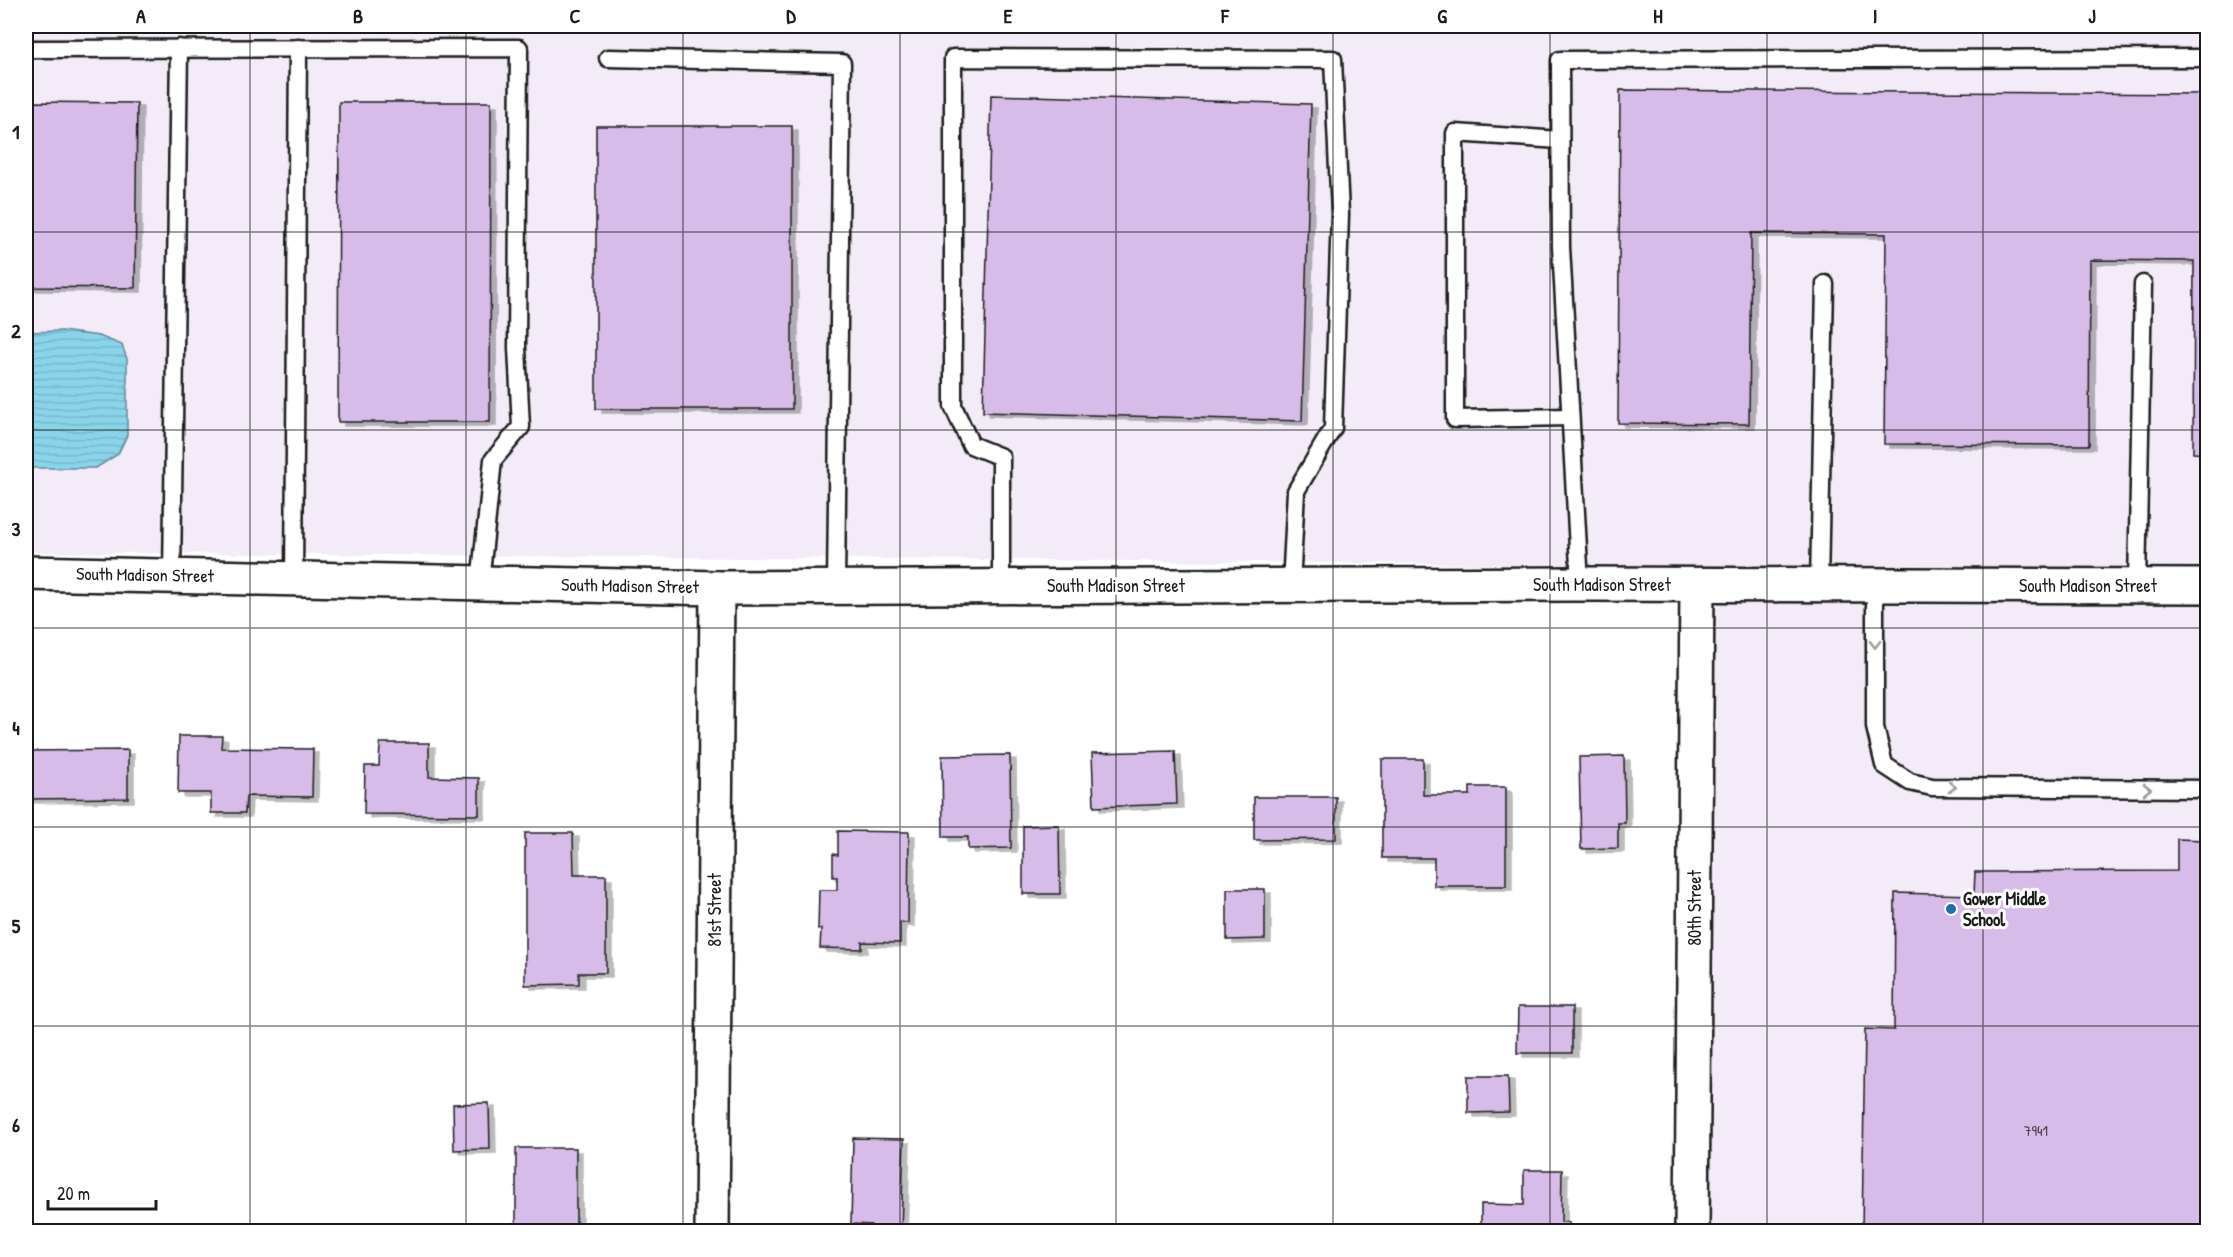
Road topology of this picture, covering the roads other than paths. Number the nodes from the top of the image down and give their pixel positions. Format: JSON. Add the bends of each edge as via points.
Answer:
{"nodes":[{"id":1,"x":179,"y":48,"type":"junction"},
{"id":2,"x":298,"y":48,"type":"junction"},
{"id":3,"x":26,"y":49,"type":"edge"},
{"id":4,"x":608,"y":58,"type":"dead end"},
{"id":5,"x":2208,"y":58,"type":"edge"},
{"id":6,"x":1560,"y":140,"type":"junction"},
{"id":7,"x":1825,"y":284,"type":"dead end"},
{"id":8,"x":2144,"y":284,"type":"dead end"},
{"id":9,"x":1570,"y":417,"type":"junction"},
{"id":10,"x":26,"y":573,"type":"edge"},
{"id":11,"x":172,"y":576,"type":"junction"},
{"id":12,"x":294,"y":578,"type":"junction"},
{"id":13,"x":480,"y":583,"type":"junction"},
{"id":14,"x":1580,"y":584,"type":"junction"},
{"id":15,"x":1697,"y":585,"type":"junction"},
{"id":16,"x":1818,"y":585,"type":"junction"},
{"id":17,"x":2137,"y":585,"type":"junction"},
{"id":18,"x":1291,"y":586,"type":"junction"},
{"id":19,"x":1875,"y":586,"type":"junction"},
{"id":20,"x":2208,"y":586,"type":"edge"},
{"id":21,"x":837,"y":587,"type":"junction"},
{"id":22,"x":1001,"y":587,"type":"junction"},
{"id":23,"x":717,"y":588,"type":"junction"},
{"id":24,"x":2208,"y":789,"type":"edge"},
{"id":25,"x":712,"y":1232,"type":"edge"},
{"id":26,"x":1692,"y":1232,"type":"edge"}],
"edges":[{"from":1,"to":2,"type":"lane"},
{"from":1,"to":3,"type":"lane"},
{"from":1,"to":11,"type":"lane"},
{"from":2,"to":12,"type":"lane"},
{"from":2,"to":13,"type":"lane","via":[[519,48],[517,348],[521,427],[493,460]]},
{"from":4,"to":21,"type":"lane","via":[[842,63]]},
{"from":5,"to":6,"type":"lane","via":[[1560,60]]},
{"from":6,"to":9,"type":"lane"},
{"from":6,"to":9,"type":"lane","via":[[1455,133],[1455,419]]},
{"from":7,"to":16,"type":"lane"},
{"from":8,"to":17,"type":"lane"},
{"from":9,"to":14,"type":"lane"},
{"from":10,"to":11,"type":"street","name":"South Madison Street"},
{"from":11,"to":12,"type":"street","name":"South Madison Street"},
{"from":12,"to":13,"type":"street","name":"South Madison Street"},
{"from":13,"to":23,"type":"street","name":"South Madison Street"},
{"from":14,"to":15,"type":"street","name":"South Madison Street"},
{"from":14,"to":18,"type":"street","name":"South Madison Street"},
{"from":15,"to":16,"type":"street","name":"South Madison Street"},
{"from":15,"to":26,"type":"street","name":"80th Street"},
{"from":16,"to":19,"type":"street","name":"South Madison Street"},
{"from":17,"to":19,"type":"street","name":"South Madison Street"},
{"from":17,"to":20,"type":"street","name":"South Madison Street"},
{"from":18,"to":22,"type":"street","name":"South Madison Street"},
{"from":18,"to":22,"type":"lane","via":[[1296,491],[1333,428],[1340,214],[1333,59],[953,58],[953,406],[971,445],[1001,457]]},
{"from":19,"to":24,"type":"lane","one_way":true,"via":[[1875,727],[1884,765],[1910,782],[1932,787]]},
{"from":21,"to":22,"type":"street","name":"South Madison Street"},
{"from":21,"to":23,"type":"street","name":"South Madison Street"},
{"from":23,"to":25,"type":"street","name":"81st Street"}]}
